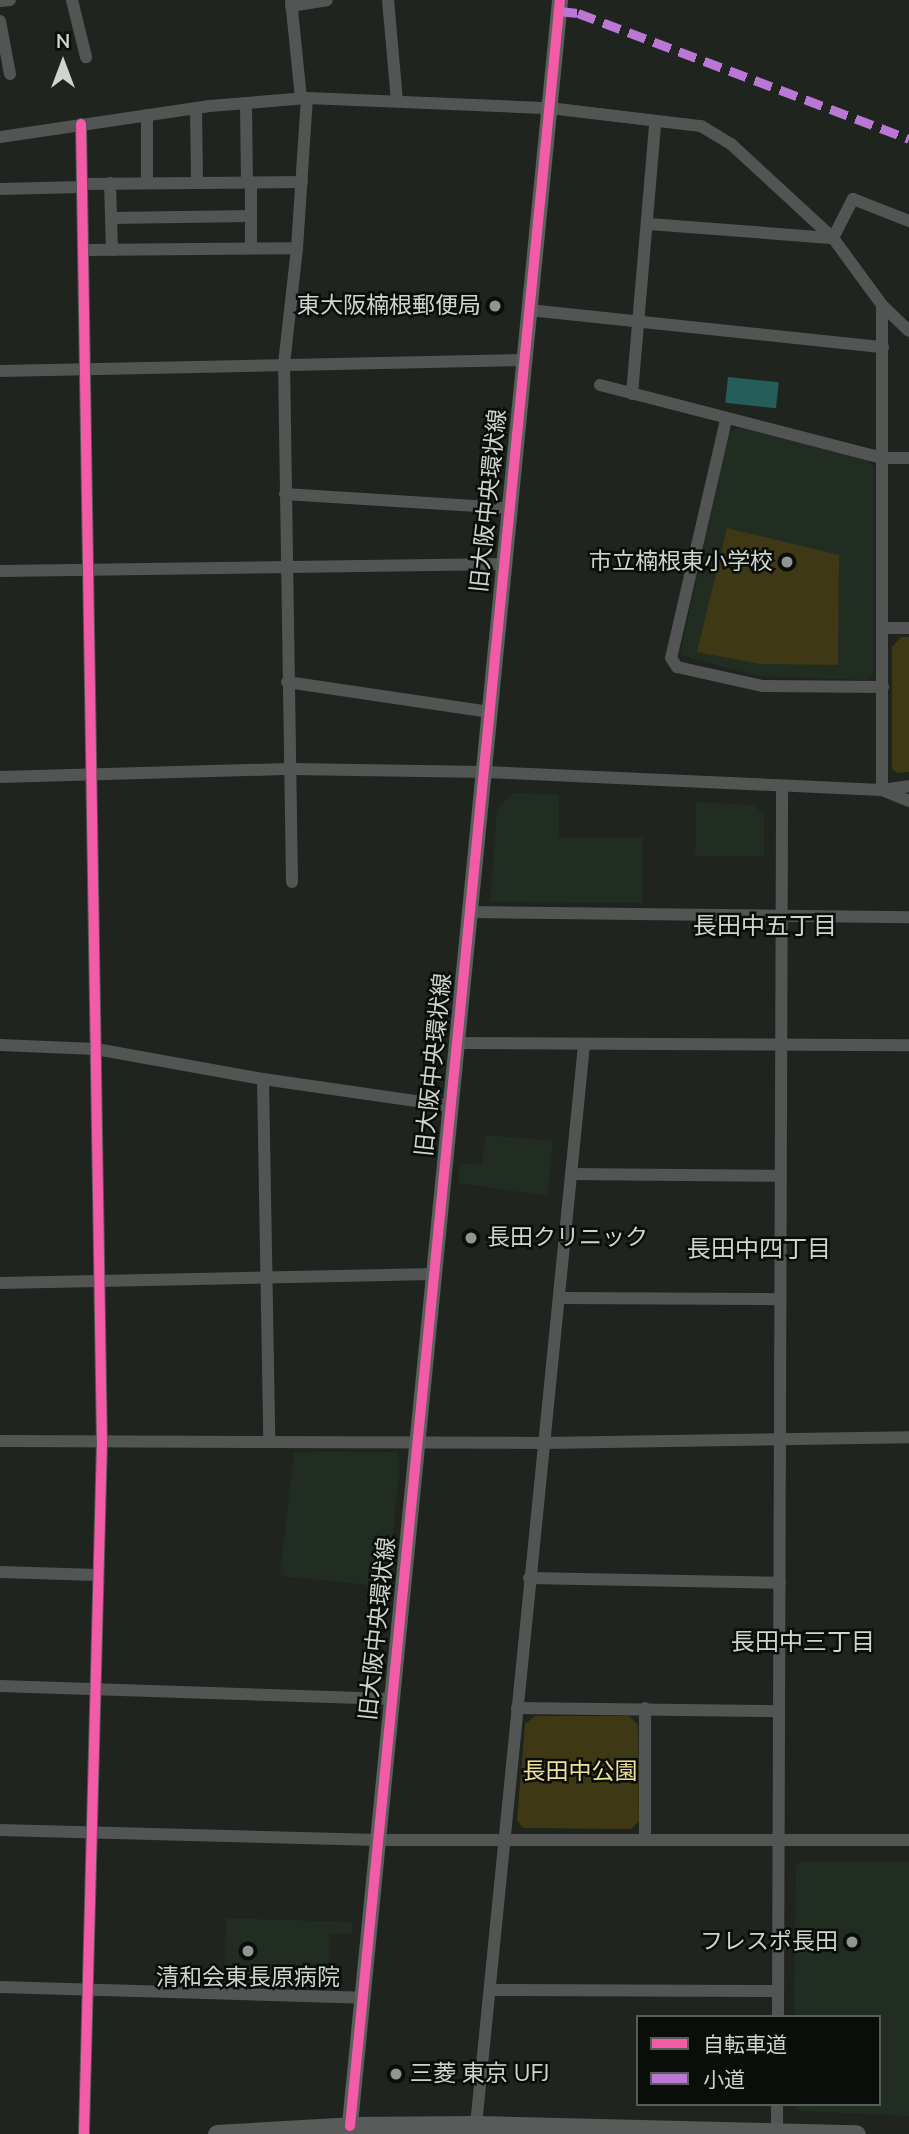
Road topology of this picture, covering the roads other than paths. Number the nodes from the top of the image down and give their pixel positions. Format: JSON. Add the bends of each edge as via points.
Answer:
{"nodes":[{"id":1,"x":10,"y":0,"type":"edge"},
{"id":2,"x":72,"y":0,"type":"edge"},
{"id":3,"x":327,"y":0,"type":"edge"},
{"id":4,"x":388,"y":0,"type":"edge"},
{"id":5,"x":560,"y":0,"type":"edge"},
{"id":6,"x":1,"y":1,"type":"edge"},
{"id":7,"x":291,"y":3,"type":"edge"},
{"id":8,"x":0,"y":21,"type":"edge"},
{"id":9,"x":86,"y":57,"type":"dead end"},
{"id":10,"x":10,"y":74,"type":"dead end"},
{"id":11,"x":304,"y":98,"type":"junction"},
{"id":12,"x":397,"y":101,"type":"junction"},
{"id":13,"x":246,"y":103,"type":"junction"},
{"id":14,"x":196,"y":108,"type":"junction"},
{"id":15,"x":550,"y":108,"type":"junction"},
{"id":16,"x":147,"y":115,"type":"junction"},
{"id":17,"x":81,"y":124,"type":"junction"},
{"id":18,"x":655,"y":124,"type":"junction"},
{"id":19,"x":0,"y":137,"type":"edge"},
{"id":20,"x":197,"y":182,"type":"junction"},
{"id":21,"x":249,"y":182,"type":"junction"},
{"id":22,"x":302,"y":182,"type":"junction"},
{"id":23,"x":110,"y":183,"type":"junction"},
{"id":24,"x":147,"y":183,"type":"junction"},
{"id":25,"x":82,"y":185,"type":"junction"},
{"id":26,"x":0,"y":188,"type":"edge"},
{"id":27,"x":251,"y":216,"type":"junction"},
{"id":28,"x":111,"y":218,"type":"junction"},
{"id":29,"x":909,"y":221,"type":"edge"},
{"id":30,"x":649,"y":224,"type":"junction"},
{"id":31,"x":832,"y":238,"type":"junction"},
{"id":32,"x":250,"y":248,"type":"junction"},
{"id":33,"x":297,"y":248,"type":"junction"},
{"id":34,"x":83,"y":250,"type":"junction"},
{"id":35,"x":112,"y":250,"type":"junction"},
{"id":36,"x":882,"y":305,"type":"junction"},
{"id":37,"x":529,"y":310,"type":"junction"},
{"id":38,"x":639,"y":322,"type":"junction"},
{"id":39,"x":909,"y":331,"type":"edge"},
{"id":40,"x":883,"y":347,"type":"junction"},
{"id":41,"x":524,"y":360,"type":"junction"},
{"id":42,"x":284,"y":364,"type":"junction"},
{"id":43,"x":85,"y":369,"type":"junction"},
{"id":44,"x":0,"y":370,"type":"edge"},
{"id":45,"x":600,"y":385,"type":"dead end"},
{"id":46,"x":632,"y":394,"type":"junction"},
{"id":47,"x":726,"y":420,"type":"junction"},
{"id":48,"x":883,"y":458,"type":"junction"},
{"id":49,"x":909,"y":458,"type":"edge"},
{"id":50,"x":285,"y":494,"type":"junction"},
{"id":51,"x":510,"y":508,"type":"junction"},
{"id":52,"x":504,"y":564,"type":"junction"},
{"id":53,"x":286,"y":566,"type":"junction"},
{"id":54,"x":88,"y":569,"type":"junction"},
{"id":55,"x":0,"y":571,"type":"edge"},
{"id":56,"x":883,"y":628,"type":"junction"},
{"id":57,"x":909,"y":628,"type":"edge"},
{"id":58,"x":287,"y":682,"type":"junction"},
{"id":59,"x":883,"y":687,"type":"junction"},
{"id":60,"x":490,"y":712,"type":"junction"},
{"id":61,"x":290,"y":769,"type":"junction"},
{"id":62,"x":486,"y":772,"type":"junction"},
{"id":63,"x":93,"y":776,"type":"junction"},
{"id":64,"x":0,"y":777,"type":"edge"},
{"id":65,"x":782,"y":786,"type":"junction"},
{"id":66,"x":909,"y":786,"type":"edge"},
{"id":67,"x":882,"y":790,"type":"junction"},
{"id":68,"x":909,"y":801,"type":"edge"},
{"id":69,"x":292,"y":882,"type":"dead end"},
{"id":70,"x":470,"y":912,"type":"junction"},
{"id":71,"x":782,"y":915,"type":"junction"},
{"id":72,"x":909,"y":917,"type":"edge"},
{"id":73,"x":457,"y":1043,"type":"junction"},
{"id":74,"x":584,"y":1044,"type":"junction"},
{"id":75,"x":782,"y":1044,"type":"junction"},
{"id":76,"x":0,"y":1045,"type":"edge"},
{"id":77,"x":909,"y":1045,"type":"edge"},
{"id":78,"x":96,"y":1049,"type":"junction"},
{"id":79,"x":263,"y":1079,"type":"junction"},
{"id":80,"x":451,"y":1105,"type":"junction"},
{"id":81,"x":571,"y":1174,"type":"junction"},
{"id":82,"x":781,"y":1176,"type":"junction"},
{"id":83,"x":434,"y":1274,"type":"junction"},
{"id":84,"x":264,"y":1276,"type":"junction"},
{"id":85,"x":102,"y":1282,"type":"junction"},
{"id":86,"x":0,"y":1283,"type":"edge"},
{"id":87,"x":559,"y":1298,"type":"junction"},
{"id":88,"x":780,"y":1299,"type":"junction"},
{"id":89,"x":909,"y":1437,"type":"edge"},
{"id":90,"x":268,"y":1440,"type":"junction"},
{"id":91,"x":779,"y":1440,"type":"junction"},
{"id":92,"x":0,"y":1441,"type":"edge"},
{"id":93,"x":102,"y":1441,"type":"junction"},
{"id":94,"x":418,"y":1442,"type":"junction"},
{"id":95,"x":543,"y":1443,"type":"junction"},
{"id":96,"x":0,"y":1572,"type":"edge"},
{"id":97,"x":98,"y":1575,"type":"junction"},
{"id":98,"x":529,"y":1578,"type":"junction"},
{"id":99,"x":780,"y":1583,"type":"junction"},
{"id":100,"x":0,"y":1686,"type":"edge"},
{"id":101,"x":96,"y":1689,"type":"junction"},
{"id":102,"x":392,"y":1699,"type":"junction"},
{"id":103,"x":517,"y":1708,"type":"junction"},
{"id":104,"x":645,"y":1708,"type":"junction"},
{"id":105,"x":779,"y":1711,"type":"junction"},
{"id":106,"x":0,"y":1830,"type":"edge"},
{"id":107,"x":91,"y":1832,"type":"junction"},
{"id":108,"x":505,"y":1837,"type":"junction"},
{"id":109,"x":645,"y":1838,"type":"junction"},
{"id":110,"x":779,"y":1839,"type":"junction"},
{"id":111,"x":378,"y":1840,"type":"junction"},
{"id":112,"x":909,"y":1840,"type":"edge"},
{"id":113,"x":0,"y":1987,"type":"edge"},
{"id":114,"x":88,"y":1989,"type":"junction"},
{"id":115,"x":490,"y":1990,"type":"junction"},
{"id":116,"x":778,"y":1991,"type":"junction"},
{"id":117,"x":362,"y":1998,"type":"junction"},
{"id":118,"x":778,"y":2015,"type":"edge"},
{"id":119,"x":777,"y":2106,"type":"edge"},
{"id":120,"x":476,"y":2125,"type":"junction"},
{"id":121,"x":349,"y":2130,"type":"edge"},
{"id":122,"x":777,"y":2130,"type":"junction"},
{"id":123,"x":84,"y":2134,"type":"edge"},
{"id":124,"x":217,"y":2134,"type":"edge"},
{"id":125,"x":856,"y":2134,"type":"edge"}],
"edges":[{"from":1,"to":6,"type":"street"},
{"from":2,"to":9,"type":"street"},
{"from":3,"to":7,"type":"street"},
{"from":4,"to":12,"type":"street"},
{"from":5,"to":15,"type":"main road","name":"旧大阪中央環状線"},
{"from":7,"to":11,"type":"street"},
{"from":8,"to":10,"type":"street"},
{"from":11,"to":12,"type":"street"},
{"from":11,"to":13,"type":"street"},
{"from":11,"to":22,"type":"street"},
{"from":12,"to":15,"type":"street"},
{"from":13,"to":14,"type":"street"},
{"from":13,"to":21,"type":"street"},
{"from":14,"to":16,"type":"street"},
{"from":14,"to":20,"type":"street"},
{"from":15,"to":18,"type":"street"},
{"from":15,"to":37,"type":"main road","name":"旧大阪中央環状線"},
{"from":16,"to":17,"type":"street"},
{"from":16,"to":24,"type":"street"},
{"from":17,"to":19,"type":"street"},
{"from":17,"to":25,"type":"street"},
{"from":18,"to":30,"type":"street"},
{"from":18,"to":31,"type":"street","via":[[701,126],[731,144]]},
{"from":20,"to":21,"type":"street"},
{"from":20,"to":24,"type":"street"},
{"from":21,"to":22,"type":"street"},
{"from":21,"to":27,"type":"street"},
{"from":22,"to":33,"type":"street"},
{"from":23,"to":24,"type":"street"},
{"from":23,"to":25,"type":"street"},
{"from":23,"to":28,"type":"street"},
{"from":25,"to":26,"type":"street"},
{"from":25,"to":34,"type":"street"},
{"from":27,"to":28,"type":"street"},
{"from":27,"to":32,"type":"street"},
{"from":28,"to":35,"type":"street"},
{"from":29,"to":31,"type":"street","via":[[853,199]]},
{"from":30,"to":31,"type":"street"},
{"from":30,"to":38,"type":"street"},
{"from":31,"to":36,"type":"street"},
{"from":32,"to":33,"type":"street"},
{"from":32,"to":35,"type":"street"},
{"from":33,"to":42,"type":"street"},
{"from":34,"to":35,"type":"street"},
{"from":34,"to":43,"type":"street"},
{"from":36,"to":39,"type":"street"},
{"from":36,"to":40,"type":"street"},
{"from":37,"to":38,"type":"street"},
{"from":37,"to":41,"type":"main road","name":"旧大阪中央環状線"},
{"from":38,"to":40,"type":"street"},
{"from":38,"to":46,"type":"street"},
{"from":40,"to":48,"type":"street"},
{"from":41,"to":42,"type":"street"},
{"from":41,"to":51,"type":"main road","name":"旧大阪中央環状線"},
{"from":42,"to":43,"type":"street"},
{"from":42,"to":50,"type":"street"},
{"from":43,"to":44,"type":"street"},
{"from":43,"to":54,"type":"street"},
{"from":45,"to":46,"type":"street"},
{"from":46,"to":47,"type":"street"},
{"from":47,"to":48,"type":"street"},
{"from":47,"to":59,"type":"street","via":[[671,658],[677,667],[763,686]]},
{"from":48,"to":49,"type":"street"},
{"from":48,"to":56,"type":"street"},
{"from":50,"to":51,"type":"street"},
{"from":50,"to":53,"type":"street"},
{"from":51,"to":52,"type":"main road","name":"旧大阪中央環状線"},
{"from":52,"to":53,"type":"street"},
{"from":52,"to":60,"type":"main road","name":"旧大阪中央環状線"},
{"from":53,"to":54,"type":"street"},
{"from":53,"to":58,"type":"street"},
{"from":54,"to":55,"type":"street"},
{"from":54,"to":63,"type":"street"},
{"from":56,"to":57,"type":"street"},
{"from":56,"to":59,"type":"street"},
{"from":58,"to":60,"type":"street"},
{"from":58,"to":61,"type":"street"},
{"from":59,"to":67,"type":"street"},
{"from":60,"to":62,"type":"main road","name":"旧大阪中央環状線"},
{"from":61,"to":62,"type":"street"},
{"from":61,"to":63,"type":"street"},
{"from":61,"to":69,"type":"street"},
{"from":62,"to":65,"type":"street"},
{"from":62,"to":70,"type":"main road","name":"旧大阪中央環状線"},
{"from":63,"to":64,"type":"street"},
{"from":63,"to":78,"type":"street"},
{"from":65,"to":67,"type":"street"},
{"from":65,"to":71,"type":"street"},
{"from":66,"to":67,"type":"street"},
{"from":67,"to":68,"type":"street"},
{"from":70,"to":71,"type":"street"},
{"from":70,"to":73,"type":"main road","name":"旧大阪中央環状線"},
{"from":71,"to":72,"type":"street"},
{"from":71,"to":75,"type":"street"},
{"from":73,"to":74,"type":"street"},
{"from":73,"to":80,"type":"main road","name":"旧大阪中央環状線"},
{"from":74,"to":75,"type":"street"},
{"from":74,"to":81,"type":"street"},
{"from":75,"to":77,"type":"street"},
{"from":75,"to":82,"type":"street"},
{"from":76,"to":78,"type":"street"},
{"from":78,"to":79,"type":"street"},
{"from":78,"to":85,"type":"street"},
{"from":79,"to":80,"type":"street"},
{"from":79,"to":84,"type":"street"},
{"from":80,"to":83,"type":"main road","name":"旧大阪中央環状線"},
{"from":81,"to":82,"type":"street"},
{"from":81,"to":87,"type":"street"},
{"from":82,"to":88,"type":"street"},
{"from":83,"to":84,"type":"street"},
{"from":83,"to":94,"type":"main road","name":"旧大阪中央環状線"},
{"from":84,"to":85,"type":"street"},
{"from":84,"to":90,"type":"street"},
{"from":85,"to":86,"type":"street"},
{"from":85,"to":93,"type":"street"},
{"from":87,"to":88,"type":"street"},
{"from":87,"to":95,"type":"street"},
{"from":88,"to":91,"type":"street"},
{"from":89,"to":91,"type":"street"},
{"from":90,"to":93,"type":"street"},
{"from":90,"to":94,"type":"street"},
{"from":91,"to":95,"type":"street"},
{"from":91,"to":99,"type":"street"},
{"from":92,"to":93,"type":"street"},
{"from":93,"to":97,"type":"street"},
{"from":94,"to":95,"type":"street"},
{"from":94,"to":102,"type":"main road","name":"旧大阪中央環状線"},
{"from":95,"to":98,"type":"street"},
{"from":96,"to":97,"type":"street"},
{"from":97,"to":101,"type":"street"},
{"from":98,"to":99,"type":"street"},
{"from":98,"to":103,"type":"street"},
{"from":99,"to":105,"type":"street"},
{"from":100,"to":101,"type":"street"},
{"from":101,"to":102,"type":"street"},
{"from":101,"to":107,"type":"street"},
{"from":102,"to":111,"type":"main road","name":"旧大阪中央環状線"},
{"from":103,"to":104,"type":"street"},
{"from":103,"to":108,"type":"street"},
{"from":104,"to":105,"type":"street"},
{"from":104,"to":109,"type":"street"},
{"from":105,"to":110,"type":"street"},
{"from":106,"to":107,"type":"street"},
{"from":107,"to":111,"type":"street"},
{"from":107,"to":114,"type":"street"},
{"from":108,"to":109,"type":"street"},
{"from":108,"to":111,"type":"street"},
{"from":108,"to":115,"type":"street"},
{"from":109,"to":110,"type":"street"},
{"from":110,"to":112,"type":"street"},
{"from":110,"to":116,"type":"street"},
{"from":111,"to":117,"type":"main road","name":"旧大阪中央環状線"},
{"from":113,"to":114,"type":"street"},
{"from":114,"to":117,"type":"street"},
{"from":114,"to":123,"type":"street"},
{"from":115,"to":116,"type":"street"},
{"from":115,"to":120,"type":"street"},
{"from":116,"to":118,"type":"street"},
{"from":117,"to":121,"type":"main road","name":"旧大阪中央環状線"},
{"from":119,"to":122,"type":"street"},
{"from":120,"to":121,"type":"highway"},
{"from":120,"to":122,"type":"highway"},
{"from":121,"to":124,"type":"highway"},
{"from":122,"to":125,"type":"highway"}]}
